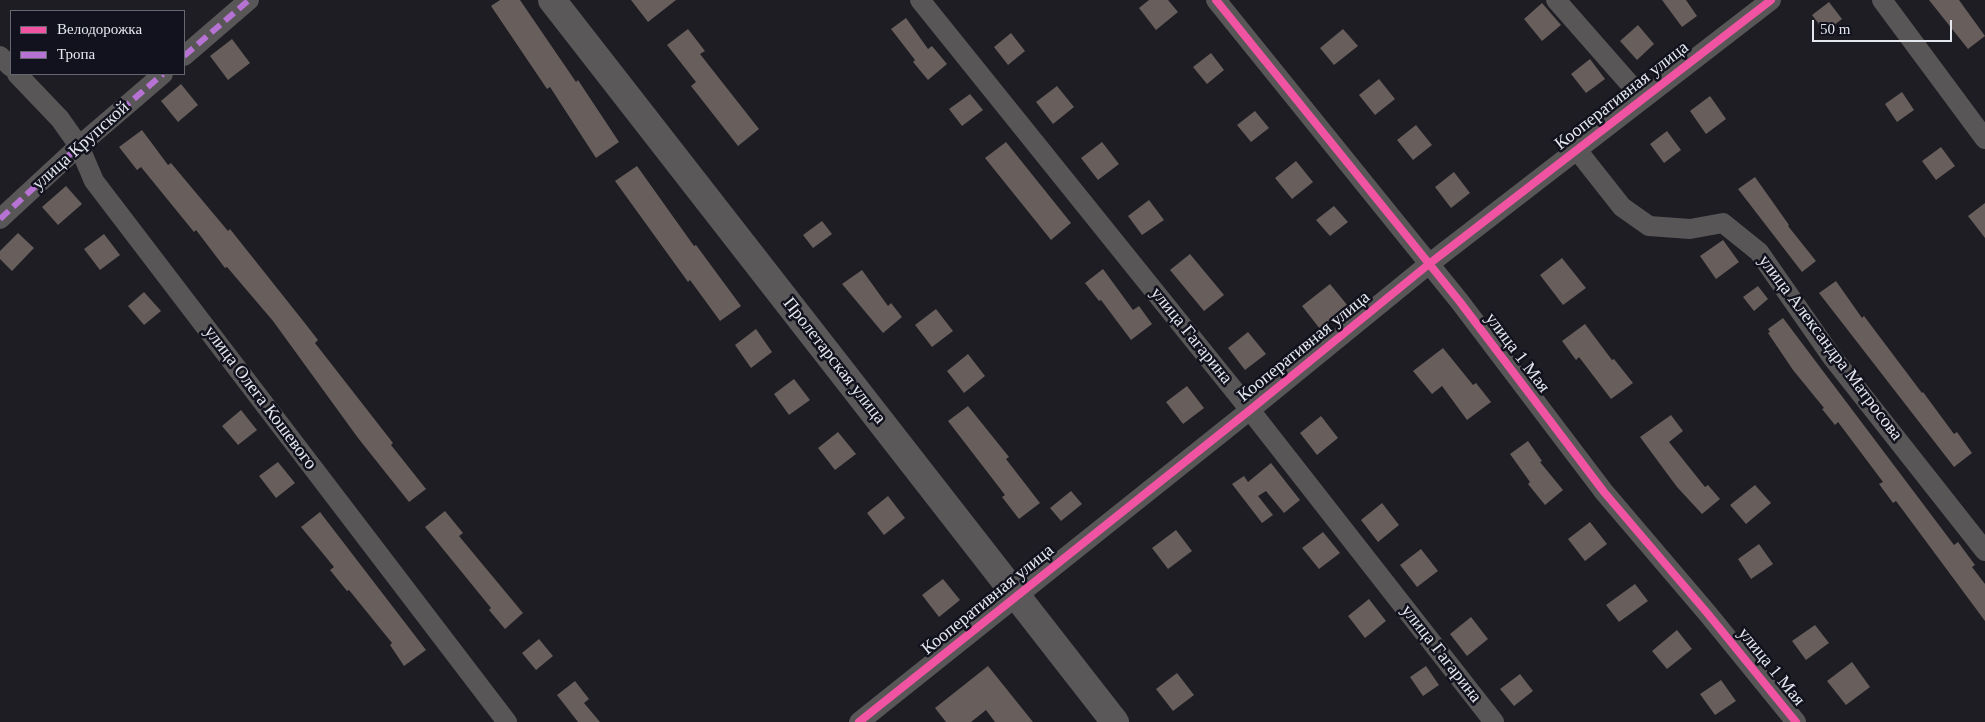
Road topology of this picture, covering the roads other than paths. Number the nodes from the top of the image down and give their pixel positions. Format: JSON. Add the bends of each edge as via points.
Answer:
{"nodes":[{"id":1,"x":250,"y":0,"type":"edge"},
{"id":2,"x":552,"y":0,"type":"edge"},
{"id":3,"x":920,"y":0,"type":"edge"},
{"id":4,"x":1216,"y":0,"type":"edge"},
{"id":5,"x":1556,"y":0,"type":"edge"},
{"id":6,"x":1771,"y":0,"type":"edge"},
{"id":7,"x":1882,"y":0,"type":"edge"},
{"id":8,"x":185,"y":55,"type":"edge"},
{"id":9,"x":0,"y":56,"type":"edge"},
{"id":10,"x":10,"y":66,"type":"edge"},
{"id":11,"x":18,"y":75,"type":"edge"},
{"id":12,"x":162,"y":75,"type":"edge"},
{"id":13,"x":1643,"y":99,"type":"junction"},
{"id":14,"x":1985,"y":139,"type":"edge"},
{"id":15,"x":79,"y":146,"type":"junction"},
{"id":16,"x":1577,"y":150,"type":"junction"},
{"id":17,"x":0,"y":219,"type":"edge"},
{"id":18,"x":1429,"y":264,"type":"junction"},
{"id":19,"x":1250,"y":410,"type":"junction"},
{"id":20,"x":1985,"y":550,"type":"edge"},
{"id":21,"x":1018,"y":596,"type":"junction"},
{"id":22,"x":507,"y":722,"type":"edge"},
{"id":23,"x":859,"y":722,"type":"edge"},
{"id":24,"x":1115,"y":722,"type":"edge"},
{"id":25,"x":1494,"y":722,"type":"edge"},
{"id":26,"x":1796,"y":722,"type":"edge"}],
"edges":[{"from":1,"to":8,"type":"street"},
{"from":2,"to":21,"type":"main road","name":"Пролетарская улица"},
{"from":3,"to":19,"type":"street","name":"улица Гагарина"},
{"from":4,"to":18,"type":"street","name":"улица 1 Мая"},
{"from":5,"to":13,"type":"street"},
{"from":6,"to":13,"type":"street","name":"Кооперативная улица"},
{"from":7,"to":14,"type":"street"},
{"from":9,"to":10,"type":"street"},
{"from":11,"to":15,"type":"street","name":"улица Олега Кошевого","via":[[60,119]]},
{"from":12,"to":15,"type":"street","name":"улица Крупской"},
{"from":13,"to":16,"type":"street","name":"Кооперативная улица"},
{"from":15,"to":17,"type":"street","name":"улица Крупской"},
{"from":15,"to":22,"type":"street","name":"улица Олега Кошевого","via":[[94,181]]},
{"from":16,"to":18,"type":"street","name":"Кооперативная улица"},
{"from":16,"to":20,"type":"street","name":"улица Александра Матросова","via":[[1622,206],[1649,226],[1690,228],[1723,223],[1759,252],[1832,357]]},
{"from":18,"to":19,"type":"street","name":"Кооперативная улица"},
{"from":18,"to":26,"type":"street","name":"улица 1 Мая","via":[[1604,492]]},
{"from":19,"to":21,"type":"street","name":"Кооперативная улица"},
{"from":19,"to":25,"type":"street","name":"улица Гагарина"},
{"from":21,"to":23,"type":"street","name":"Кооперативная улица"},
{"from":21,"to":24,"type":"main road","name":"Пролетарская улица"}]}
